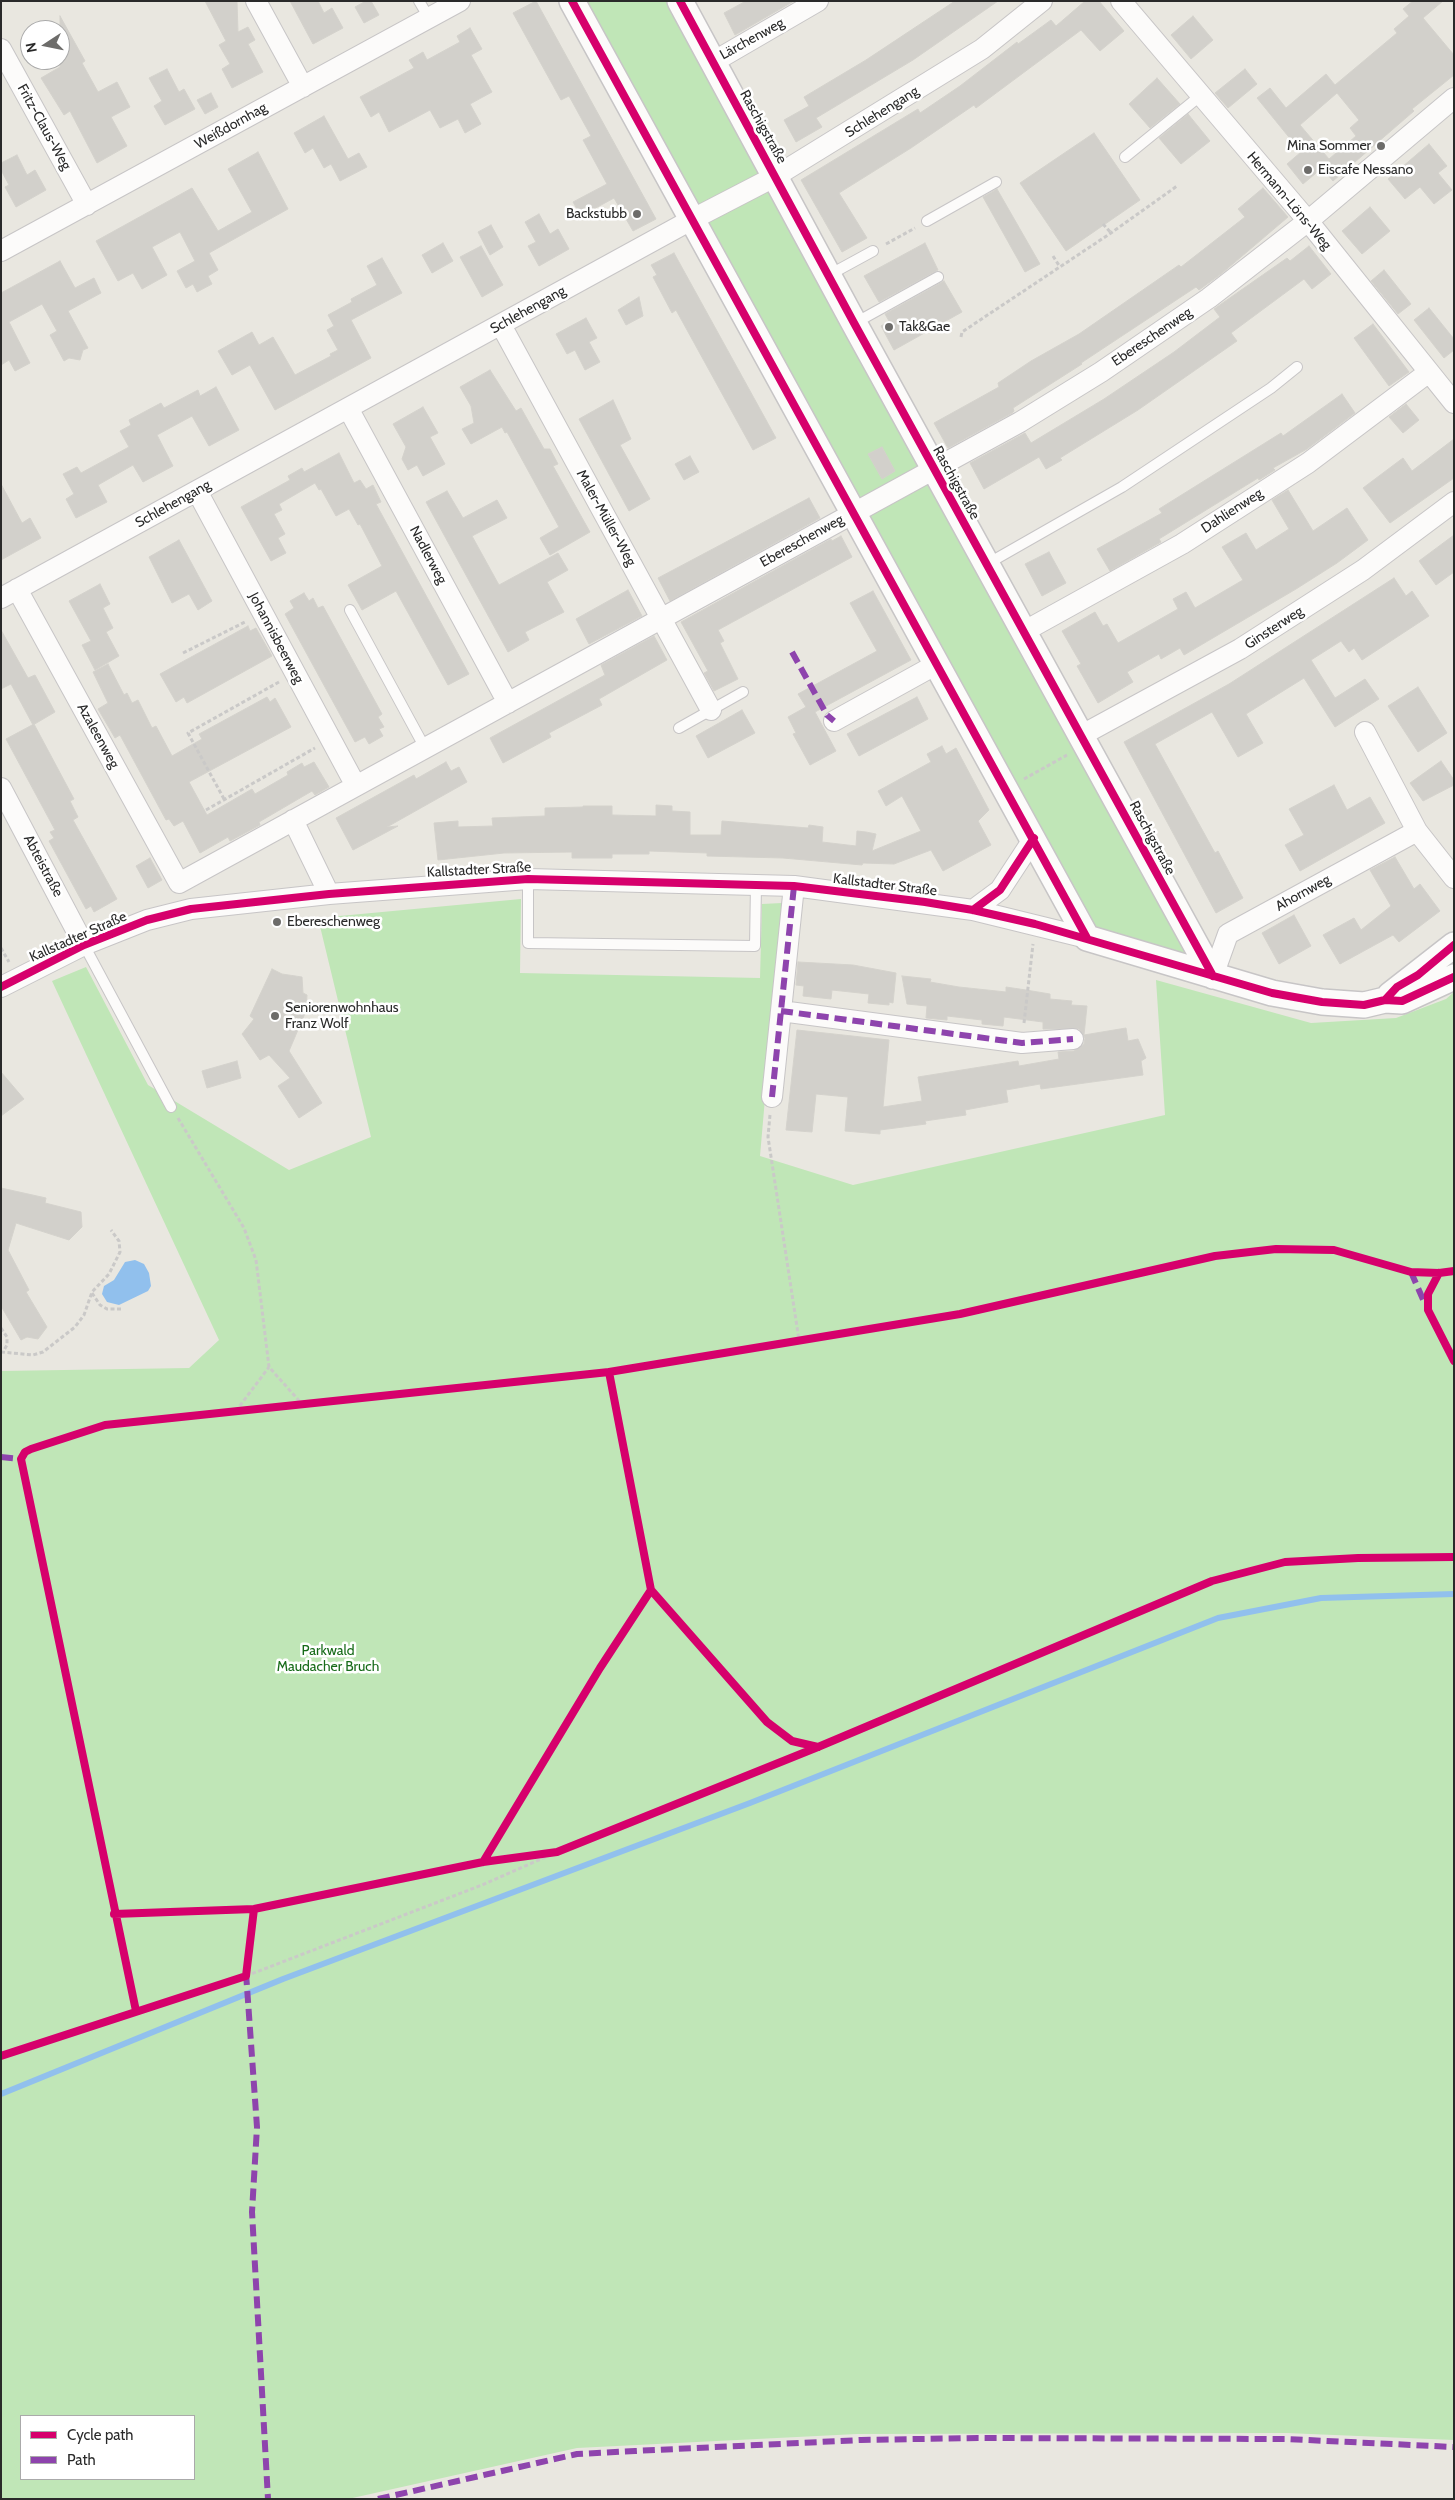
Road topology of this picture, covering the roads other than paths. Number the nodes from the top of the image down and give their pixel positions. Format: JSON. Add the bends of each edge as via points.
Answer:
{"nodes":[{"id":1,"x":256,"y":1,"type":"edge"},
{"id":2,"x":460,"y":1,"type":"edge"},
{"id":3,"x":572,"y":1,"type":"edge"},
{"id":4,"x":680,"y":1,"type":"edge"},
{"id":5,"x":818,"y":1,"type":"edge"},
{"id":6,"x":1042,"y":1,"type":"edge"},
{"id":7,"x":1120,"y":1,"type":"edge"},
{"id":8,"x":424,"y":10,"type":"edge"},
{"id":9,"x":1,"y":49,"type":"edge"},
{"id":10,"x":713,"y":62,"type":"junction"},
{"id":11,"x":303,"y":87,"type":"junction"},
{"id":12,"x":1200,"y":96,"type":"junction"},
{"id":13,"x":1454,"y":98,"type":"edge"},
{"id":14,"x":1125,"y":156,"type":"dead end"},
{"id":15,"x":776,"y":176,"type":"junction"},
{"id":16,"x":996,"y":182,"type":"dead end"},
{"id":17,"x":87,"y":205,"type":"junction"},
{"id":18,"x":691,"y":220,"type":"junction"},
{"id":19,"x":927,"y":221,"type":"road end"},
{"id":20,"x":1308,"y":221,"type":"junction"},
{"id":21,"x":874,"y":251,"type":"road end"},
{"id":22,"x":1,"y":252,"type":"edge"},
{"id":23,"x":829,"y":275,"type":"junction"},
{"id":24,"x":938,"y":278,"type":"dead end"},
{"id":25,"x":854,"y":323,"type":"junction"},
{"id":26,"x":501,"y":325,"type":"junction"},
{"id":27,"x":1297,"y":367,"type":"dead end"},
{"id":28,"x":1429,"y":372,"type":"junction"},
{"id":29,"x":1454,"y":403,"type":"edge"},
{"id":30,"x":348,"y":408,"type":"junction"},
{"id":31,"x":934,"y":469,"type":"junction"},
{"id":32,"x":196,"y":491,"type":"junction"},
{"id":33,"x":1454,"y":502,"type":"edge"},
{"id":34,"x":854,"y":512,"type":"junction"},
{"id":35,"x":986,"y":564,"type":"junction"},
{"id":36,"x":9,"y":593,"type":"edge"},
{"id":37,"x":350,"y":610,"type":"dead end"},
{"id":38,"x":661,"y":619,"type":"junction"},
{"id":39,"x":1023,"y":632,"type":"junction"},
{"id":40,"x":937,"y":664,"type":"junction"},
{"id":41,"x":743,"y":692,"type":"dead end"},
{"id":42,"x":508,"y":703,"type":"junction"},
{"id":43,"x":711,"y":710,"type":"junction"},
{"id":44,"x":834,"y":721,"type":"dead end"},
{"id":45,"x":679,"y":728,"type":"dead end"},
{"id":46,"x":1365,"y":732,"type":"dead end"},
{"id":47,"x":1087,"y":745,"type":"junction"},
{"id":48,"x":425,"y":748,"type":"junction"},
{"id":49,"x":356,"y":786,"type":"junction"},
{"id":50,"x":1,"y":788,"type":"edge"},
{"id":51,"x":7,"y":812,"type":"edge"},
{"id":52,"x":293,"y":820,"type":"junction"},
{"id":53,"x":1417,"y":831,"type":"junction"},
{"id":54,"x":1034,"y":838,"type":"junction"},
{"id":55,"x":1454,"y":878,"type":"edge"},
{"id":56,"x":528,"y":879,"type":"junction"},
{"id":57,"x":179,"y":883,"type":"joint"},
{"id":58,"x":756,"y":884,"type":"junction"},
{"id":59,"x":794,"y":886,"type":"junction"},
{"id":60,"x":329,"y":894,"type":"junction"},
{"id":61,"x":973,"y":910,"type":"junction"},
{"id":62,"x":1087,"y":938,"type":"junction"},
{"id":63,"x":84,"y":945,"type":"junction"},
{"id":64,"x":1454,"y":945,"type":"edge"},
{"id":65,"x":1212,"y":976,"type":"junction"},
{"id":66,"x":1454,"y":976,"type":"edge"},
{"id":67,"x":1,"y":987,"type":"edge"},
{"id":68,"x":1385,"y":1000,"type":"junction"},
{"id":69,"x":781,"y":1010,"type":"junction"},
{"id":70,"x":1073,"y":1039,"type":"dead end"},
{"id":71,"x":772,"y":1097,"type":"road end"},
{"id":72,"x":171,"y":1107,"type":"road end"}],
"edges":[{"from":1,"to":11,"type":"street"},
{"from":2,"to":8,"type":"street","name":"Weißdornhag"},
{"from":3,"to":18,"type":"street"},
{"from":4,"to":10,"type":"street","name":"Raschigstraße"},
{"from":5,"to":10,"type":"street","name":"Lärchenweg"},
{"from":6,"to":15,"type":"street","name":"Schlehengang","via":[[982,48]]},
{"from":7,"to":12,"type":"street","name":"Hermann-Löns-Weg"},
{"from":8,"to":11,"type":"street","name":"Weißdornhag"},
{"from":9,"to":17,"type":"street","name":"Fritz-Claus-Weg"},
{"from":10,"to":15,"type":"street","name":"Raschigstraße"},
{"from":11,"to":17,"type":"street","name":"Weißdornhag"},
{"from":12,"to":14,"type":"lane"},
{"from":12,"to":20,"type":"street","name":"Hermann-Löns-Weg"},
{"from":13,"to":20,"type":"street","name":"Ebereschenweg"},
{"from":15,"to":18,"type":"street","name":"Schlehengang"},
{"from":15,"to":23,"type":"street","name":"Raschigstraße"},
{"from":16,"to":19,"type":"lane"},
{"from":17,"to":22,"type":"street","name":"Weißdornhag"},
{"from":18,"to":26,"type":"street","name":"Schlehengang"},
{"from":18,"to":34,"type":"street"},
{"from":20,"to":28,"type":"street","name":"Hermann-Löns-Weg"},
{"from":20,"to":31,"type":"street","name":"Ebereschenweg","via":[[1209,298],[1102,372]]},
{"from":21,"to":23,"type":"lane"},
{"from":23,"to":25,"type":"street","name":"Raschigstraße"},
{"from":24,"to":25,"type":"lane"},
{"from":25,"to":31,"type":"street","name":"Raschigstraße"},
{"from":26,"to":30,"type":"street","name":"Schlehengang"},
{"from":26,"to":38,"type":"street","name":"Maler-Müller-Weg"},
{"from":27,"to":35,"type":"lane","via":[[1271,388],[1122,487]]},
{"from":28,"to":29,"type":"street","name":"Hermann-Löns-Weg"},
{"from":28,"to":39,"type":"street","name":"Dahlienweg","via":[[1308,463],[1182,544]]},
{"from":30,"to":32,"type":"street","name":"Schlehengang"},
{"from":30,"to":42,"type":"street","name":"Nadlerweg"},
{"from":31,"to":34,"type":"street","name":"Ebereschenweg"},
{"from":31,"to":35,"type":"street","name":"Raschigstraße"},
{"from":32,"to":36,"type":"street","name":"Schlehengang"},
{"from":32,"to":49,"type":"street","name":"Johannisbeerweg"},
{"from":33,"to":47,"type":"street","name":"Ginsterweg","via":[[1363,570]]},
{"from":34,"to":38,"type":"street","name":"Ebereschenweg"},
{"from":34,"to":40,"type":"street"},
{"from":35,"to":39,"type":"street","name":"Raschigstraße"},
{"from":36,"to":57,"type":"street","name":"Azaleenweg"},
{"from":37,"to":48,"type":"lane"},
{"from":38,"to":42,"type":"street","name":"Ebereschenweg"},
{"from":38,"to":43,"type":"street","name":"Maler-Müller-Weg"},
{"from":39,"to":47,"type":"street","name":"Raschigstraße"},
{"from":40,"to":44,"type":"street"},
{"from":40,"to":54,"type":"street"},
{"from":41,"to":43,"type":"lane"},
{"from":42,"to":48,"type":"street","name":"Ebereschenweg"},
{"from":43,"to":45,"type":"lane"},
{"from":46,"to":53,"type":"street"},
{"from":47,"to":65,"type":"street","name":"Raschigstraße"},
{"from":48,"to":49,"type":"street","name":"Ebereschenweg"},
{"from":49,"to":52,"type":"street","name":"Ebereschenweg"},
{"from":50,"to":51,"type":"street","name":"Abteistraße"},
{"from":51,"to":63,"type":"street","name":"Abteistraße"},
{"from":52,"to":57,"type":"street","name":"Ebereschenweg"},
{"from":52,"to":60,"type":"street"},
{"from":53,"to":55,"type":"street"},
{"from":53,"to":65,"type":"street","name":"Ahornweg","via":[[1228,934]]},
{"from":54,"to":61,"type":"street","via":[[1000,890]]},
{"from":54,"to":62,"type":"street"},
{"from":56,"to":58,"type":"street","name":"Kallstadter Straße"},
{"from":56,"to":58,"type":"lane","via":[[528,943],[755,946]]},
{"from":56,"to":60,"type":"street","name":"Kallstadter Straße"},
{"from":58,"to":59,"type":"street","name":"Kallstadter Straße"},
{"from":59,"to":61,"type":"street","name":"Kallstadter Straße"},
{"from":59,"to":69,"type":"street"},
{"from":60,"to":63,"type":"street","name":"Kallstadter Straße","via":[[191,909],[147,920]]},
{"from":61,"to":62,"type":"street","name":"Kallstadter Straße"},
{"from":62,"to":65,"type":"street"},
{"from":63,"to":67,"type":"street","name":"Kallstadter Straße"},
{"from":63,"to":72,"type":"lane"},
{"from":64,"to":68,"type":"street","via":[[1418,975],[1397,987]]},
{"from":65,"to":68,"type":"street","via":[[1272,993],[1322,1002],[1364,1004]]},
{"from":66,"to":68,"type":"street","via":[[1402,1001]]},
{"from":69,"to":70,"type":"street","via":[[1022,1043]]},
{"from":69,"to":71,"type":"street"}]}
